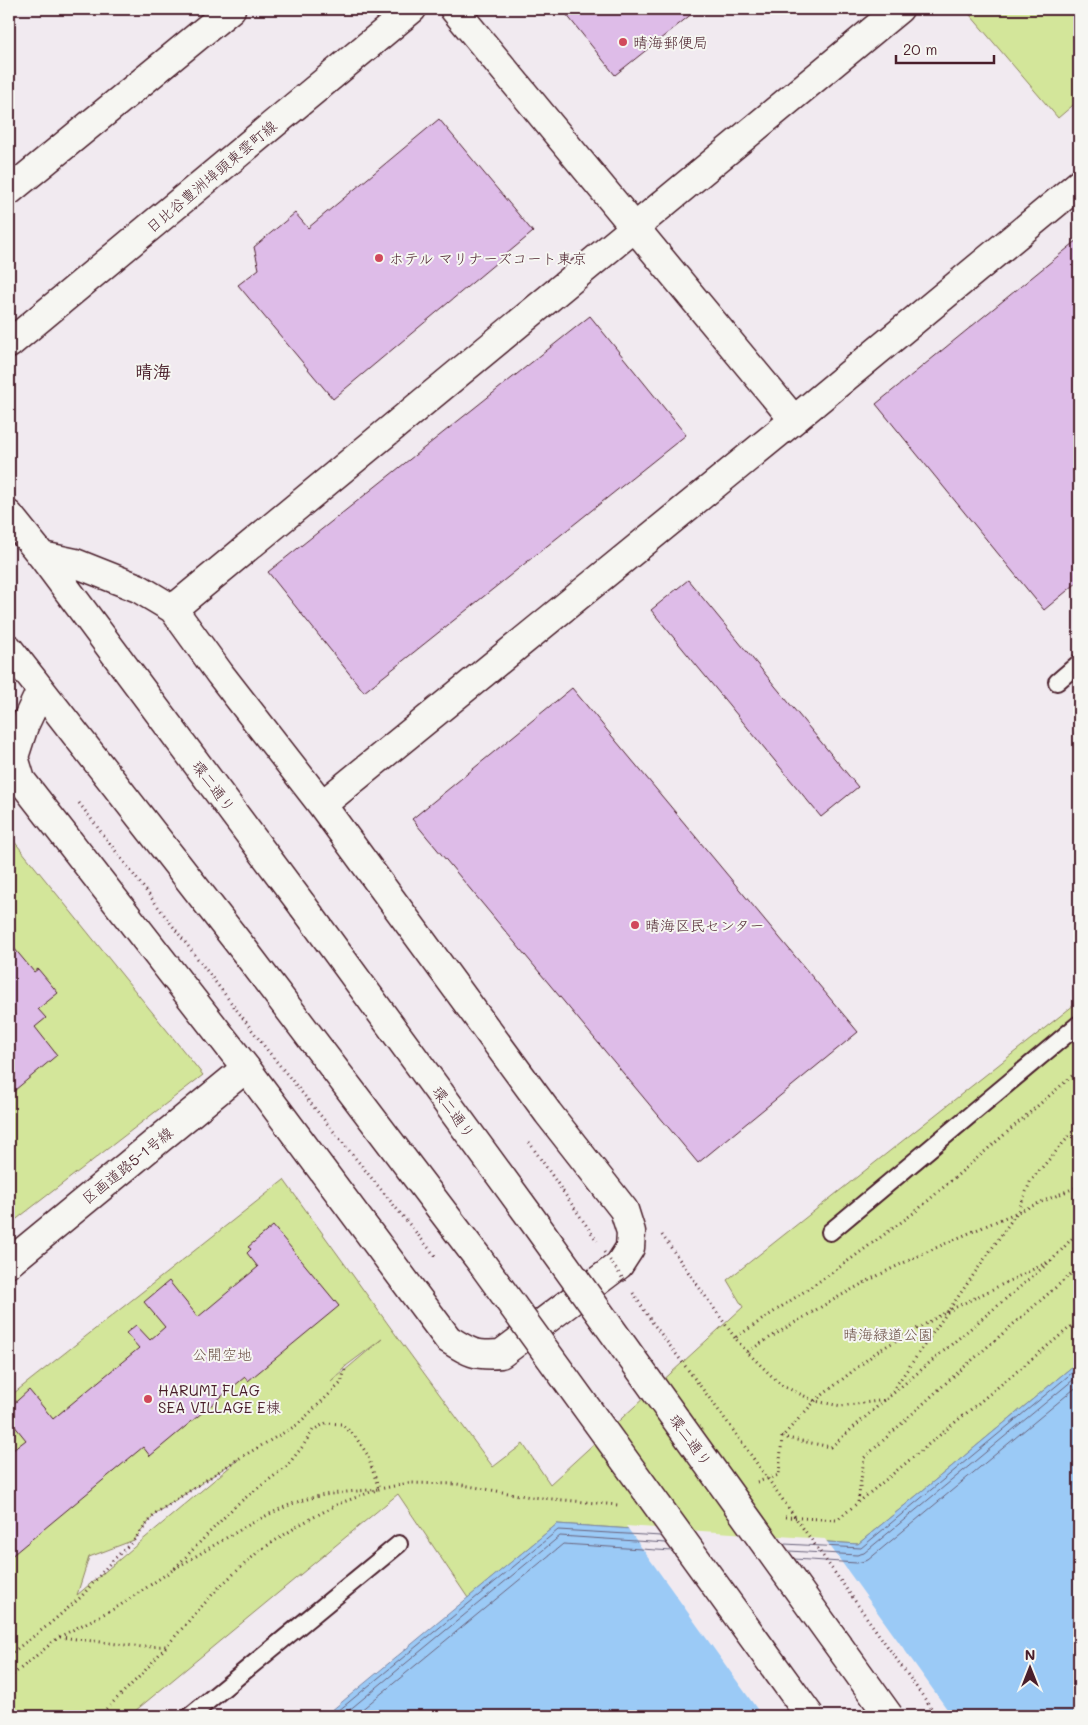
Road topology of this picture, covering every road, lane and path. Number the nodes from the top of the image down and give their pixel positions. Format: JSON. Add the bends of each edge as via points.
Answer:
{"nodes":[{"id":1,"x":231,"y":9,"type":"edge"},
{"id":2,"x":412,"y":9,"type":"edge"},
{"id":3,"x":454,"y":9,"type":"edge"},
{"id":4,"x":899,"y":9,"type":"edge"},
{"id":5,"x":1079,"y":184,"type":"edge"},
{"id":6,"x":9,"y":191,"type":"edge"},
{"id":7,"x":634,"y":227,"type":"junction"},
{"id":8,"x":9,"y":344,"type":"edge"},
{"id":9,"x":794,"y":420,"type":"junction"},
{"id":10,"x":9,"y":514,"type":"edge"},
{"id":11,"x":42,"y":556,"type":"junction"},
{"id":12,"x":173,"y":609,"type":"junction"},
{"id":13,"x":9,"y":650,"type":"edge"},
{"id":14,"x":1079,"y":664,"type":"edge"},
{"id":15,"x":1057,"y":682,"type":"dead end"},
{"id":16,"x":41,"y":690,"type":"junction"},
{"id":17,"x":79,"y":803,"type":"dead end"},
{"id":18,"x":322,"y":805,"type":"junction"},
{"id":19,"x":1079,"y":1024,"type":"edge"},
{"id":20,"x":246,"y":1068,"type":"junction"},
{"id":21,"x":1079,"y":1070,"type":"edge"},
{"id":22,"x":1079,"y":1125,"type":"edge"},
{"id":23,"x":1079,"y":1186,"type":"edge"},
{"id":24,"x":1018,"y":1211,"type":"junction"},
{"id":25,"x":1079,"y":1231,"type":"edge"},
{"id":26,"x":830,"y":1232,"type":"dead end"},
{"id":27,"x":604,"y":1252,"type":"dead end"},
{"id":28,"x":1052,"y":1260,"type":"junction"},
{"id":29,"x":9,"y":1263,"type":"edge"},
{"id":30,"x":441,"y":1263,"type":"dead end"},
{"id":31,"x":1079,"y":1267,"type":"edge"},
{"id":32,"x":626,"y":1283,"type":"dead end"},
{"id":33,"x":631,"y":1291,"type":"dead end"},
{"id":34,"x":948,"y":1311,"type":"junction"},
{"id":35,"x":1079,"y":1320,"type":"edge"},
{"id":36,"x":747,"y":1352,"type":"junction"},
{"id":37,"x":346,"y":1366,"type":"dead end"},
{"id":38,"x":815,"y":1400,"type":"junction"},
{"id":39,"x":886,"y":1400,"type":"junction"},
{"id":40,"x":782,"y":1437,"type":"junction"},
{"id":41,"x":752,"y":1484,"type":"dead end"},
{"id":42,"x":379,"y":1489,"type":"junction"},
{"id":43,"x":618,"y":1498,"type":"dead end"},
{"id":44,"x":858,"y":1503,"type":"junction"},
{"id":45,"x":619,"y":1505,"type":"dead end"},
{"id":46,"x":624,"y":1506,"type":"dead end"},
{"id":47,"x":778,"y":1516,"type":"dead end"},
{"id":48,"x":399,"y":1544,"type":"dead end"},
{"id":49,"x":174,"y":1569,"type":"junction"},
{"id":50,"x":59,"y":1637,"type":"junction"},
{"id":51,"x":166,"y":1646,"type":"junction"},
{"id":52,"x":9,"y":1655,"type":"edge"},
{"id":53,"x":9,"y":1669,"type":"edge"},
{"id":54,"x":13,"y":1674,"type":"junction"},
{"id":55,"x":9,"y":1678,"type":"edge"},
{"id":56,"x":99,"y":1716,"type":"edge"},
{"id":57,"x":190,"y":1716,"type":"edge"},
{"id":58,"x":810,"y":1716,"type":"edge"},
{"id":59,"x":889,"y":1716,"type":"edge"},
{"id":60,"x":937,"y":1716,"type":"edge"}],
"edges":[{"from":1,"to":6,"type":"main road"},
{"from":2,"to":8,"type":"main road","name":"日比谷豊洲埠頭東雲町線"},
{"from":3,"to":7,"type":"main road"},
{"from":4,"to":7,"type":"main road"},
{"from":5,"to":9,"type":"main road"},
{"from":7,"to":9,"type":"main road"},
{"from":7,"to":12,"type":"main road"},
{"from":9,"to":18,"type":"main road"},
{"from":10,"to":11,"type":"main road","name":"環二通り"},
{"from":11,"to":12,"type":"main road","via":[[75,563],[129,584]]},
{"from":11,"to":59,"type":"main road","name":"環二通り","bridge":true,"via":[[529,1214]]},
{"from":12,"to":18,"type":"main road"},
{"from":13,"to":16,"type":"main road"},
{"from":14,"to":15,"type":"lane"},
{"from":16,"to":20,"type":"main road","via":[[24,726],[14,758],[20,780]]},
{"from":16,"to":58,"type":"main road","bridge":true,"via":[[478,1258]]},
{"from":17,"to":30,"type":"path","bridge":true,"via":[[268,1051]]},
{"from":18,"to":20,"type":"main road","via":[[548,1113],[624,1210],[631,1232],[630,1248],[619,1264],[501,1354],[481,1355],[467,1351],[448,1339]]},
{"from":19,"to":26,"type":"lane"},
{"from":20,"to":29,"type":"main road","name":"区画道路5-1号線"},
{"from":21,"to":36,"type":"path","via":[[915,1212],[735,1338]]},
{"from":22,"to":24,"type":"path","via":[[1031,1180]]},
{"from":23,"to":24,"type":"path"},
{"from":24,"to":34,"type":"path"},
{"from":24,"to":36,"type":"path","via":[[894,1267],[824,1304]]},
{"from":25,"to":28,"type":"path"},
{"from":27,"to":32,"type":"path","bridge":true},
{"from":28,"to":34,"type":"path"},
{"from":28,"to":39,"type":"path"},
{"from":31,"to":44,"type":"path","via":[[864,1458]]},
{"from":33,"to":60,"type":"path","bridge":true},
{"from":34,"to":38,"type":"path","via":[[878,1350]]},
{"from":34,"to":39,"type":"path"},
{"from":35,"to":44,"type":"path"},
{"from":36,"to":38,"type":"path","via":[[781,1385]]},
{"from":37,"to":52,"type":"path","via":[[341,1383],[297,1425],[238,1459],[156,1514],[81,1597]]},
{"from":38,"to":39,"type":"path","via":[[841,1406]]},
{"from":38,"to":40,"type":"path"},
{"from":39,"to":40,"type":"path","via":[[831,1447]]},
{"from":40,"to":41,"type":"path","via":[[779,1475]]},
{"from":42,"to":45,"type":"path","via":[[409,1483],[457,1484],[531,1497]]},
{"from":42,"to":49,"type":"path","via":[[337,1492],[292,1504]]},
{"from":42,"to":49,"type":"path","via":[[367,1454],[354,1435],[341,1424],[326,1423],[313,1430],[287,1466],[236,1505]]},
{"from":42,"to":51,"type":"path","via":[[338,1504],[259,1551],[218,1588]]},
{"from":43,"to":46,"type":"path"},
{"from":44,"to":47,"type":"path","via":[[837,1520]]},
{"from":48,"to":57,"type":"lane"},
{"from":49,"to":50,"type":"path","via":[[119,1606]]},
{"from":50,"to":51,"type":"path","via":[[142,1647]]},
{"from":50,"to":54,"type":"path"},
{"from":51,"to":56,"type":"path"},
{"from":53,"to":54,"type":"path"},
{"from":54,"to":55,"type":"path"}]}
